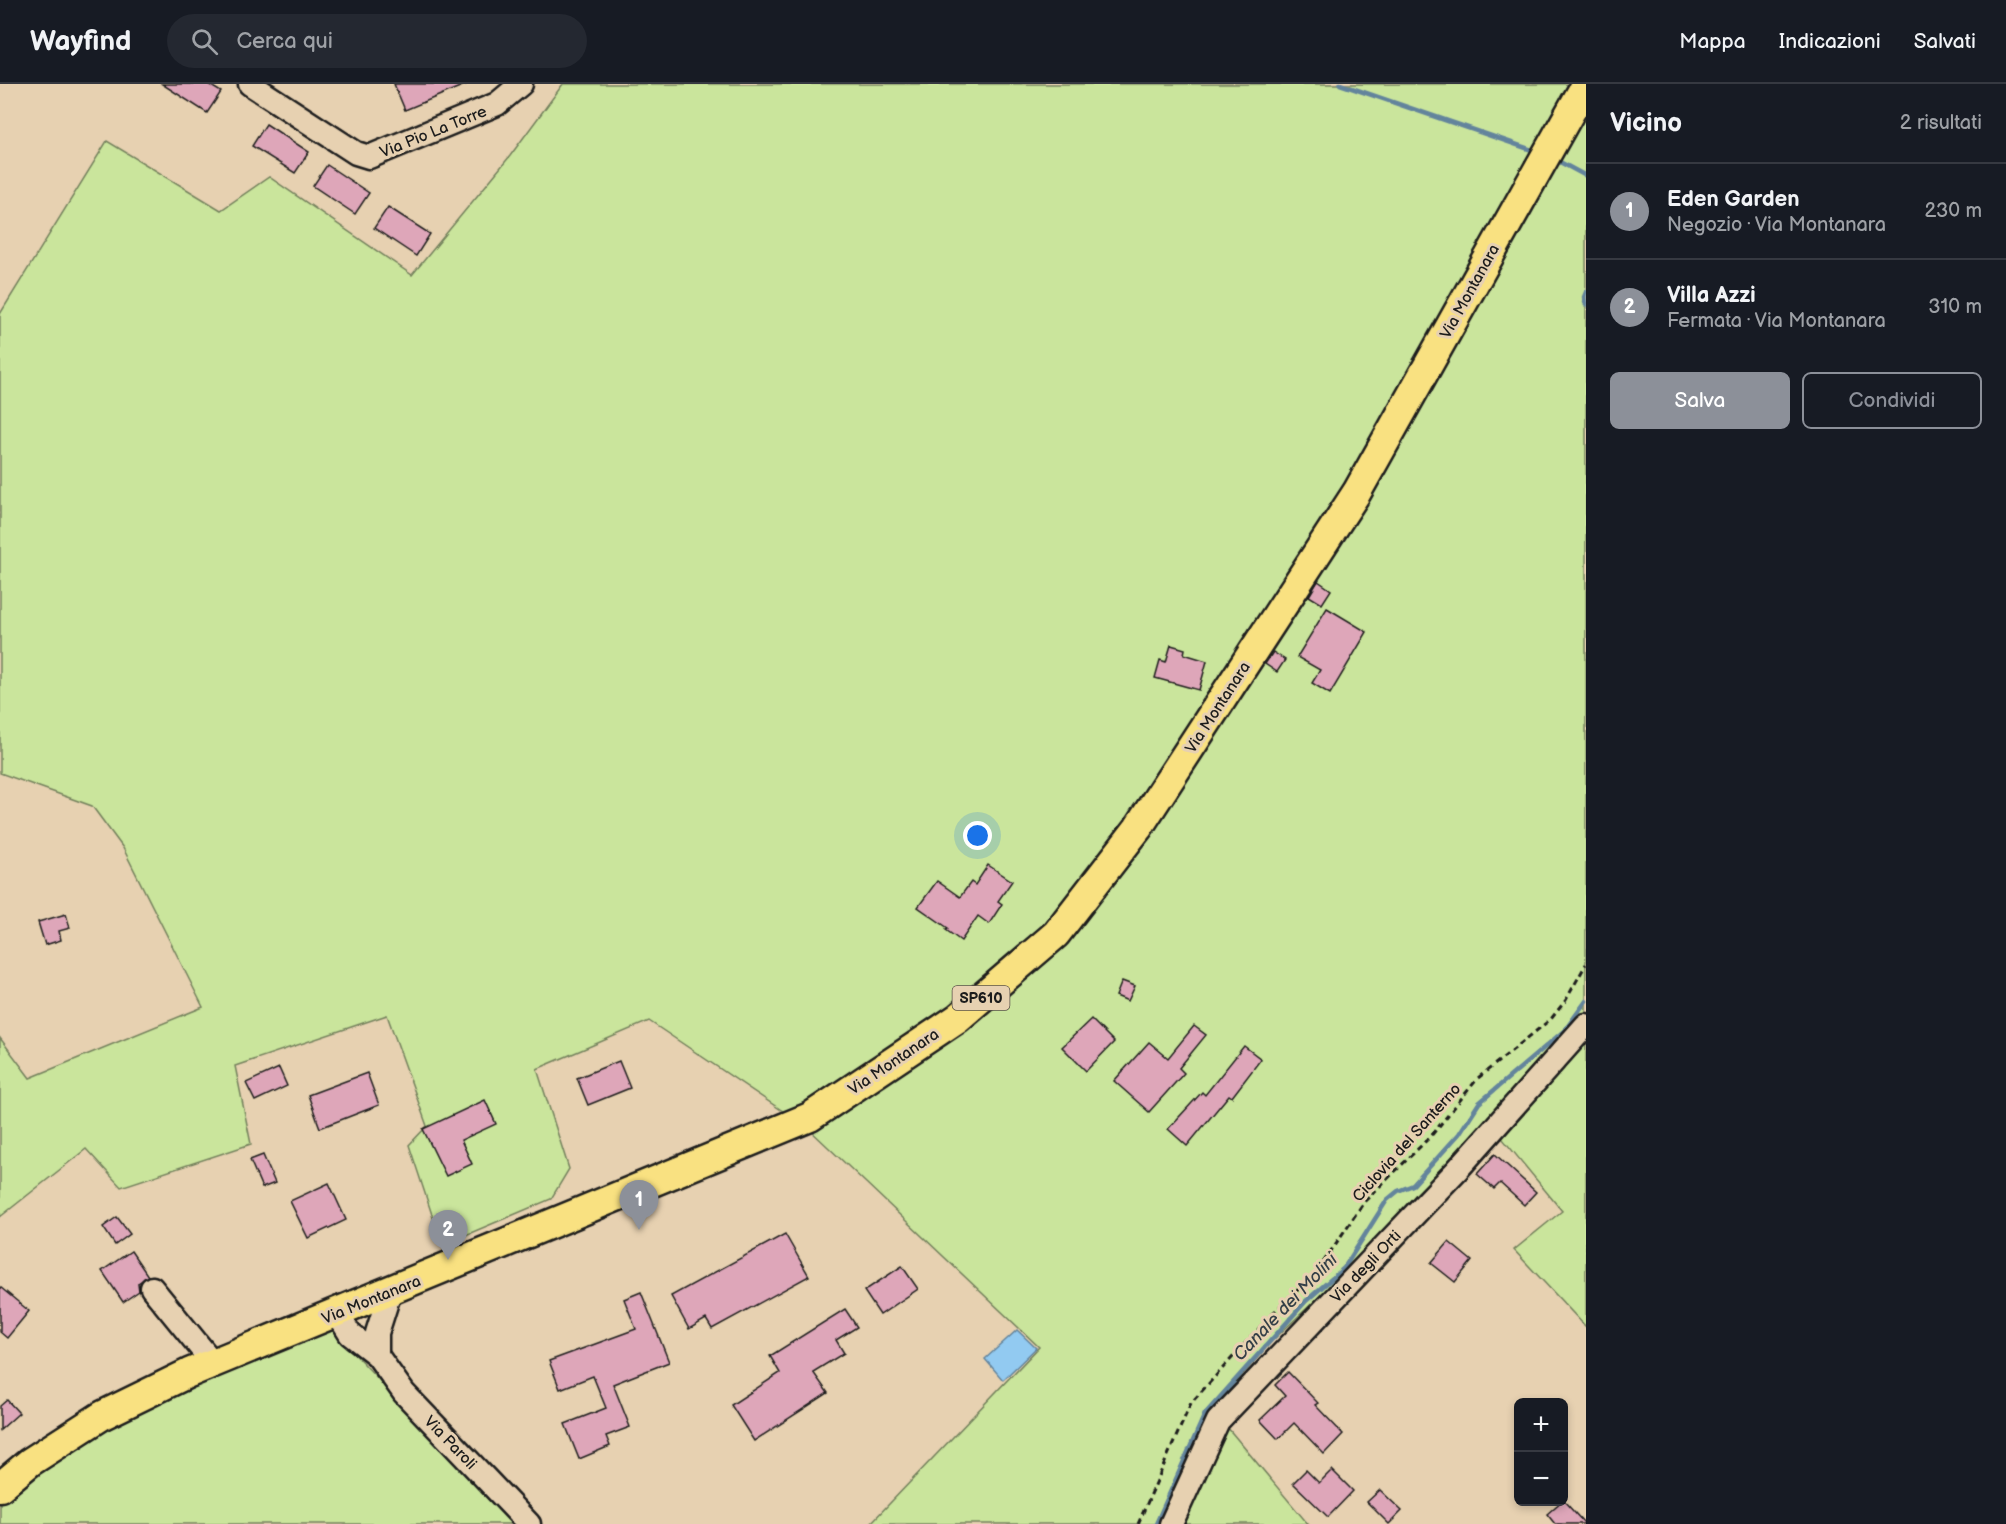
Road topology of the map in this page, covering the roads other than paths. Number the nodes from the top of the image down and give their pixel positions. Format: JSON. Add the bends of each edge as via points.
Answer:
{"nodes":[{"id":1,"x":250,"y":84,"type":"edge"},
{"id":2,"x":521,"y":84,"type":"edge"},
{"id":3,"x":1586,"y":84,"type":"edge"},
{"id":4,"x":1586,"y":1026,"type":"edge"},
{"id":5,"x":152,"y":1288,"type":"dead end"},
{"id":6,"x":390,"y":1292,"type":"junction"},
{"id":7,"x":349,"y":1308,"type":"junction"},
{"id":8,"x":377,"y":1344,"type":"junction"},
{"id":9,"x":213,"y":1363,"type":"junction"},
{"id":10,"x":0,"y":1487,"type":"edge"},
{"id":11,"x":530,"y":1524,"type":"edge"},
{"id":12,"x":1171,"y":1524,"type":"edge"}],
"edges":[{"from":1,"to":2,"type":"street","name":"Via Pio La Torre","via":[[369,157],[497,104]]},
{"from":3,"to":6,"type":"main road","name":"Via Montanara","number":"SP610","via":[[1357,492],[1138,828],[1056,934],[958,1018],[810,1117]]},
{"from":4,"to":12,"type":"street","name":"Via degli Orti","via":[[1457,1170],[1218,1421]]},
{"from":5,"to":9,"type":"street"},
{"from":6,"to":7,"type":"main road","name":"Via Montanara","number":"SP610"},
{"from":6,"to":8,"type":"street"},
{"from":7,"to":8,"type":"street","name":"Via Paroli"},
{"from":7,"to":9,"type":"main road","name":"Via Montanara","number":"SP610"},
{"from":8,"to":11,"type":"street","name":"Via Paroli","via":[[404,1392]]},
{"from":9,"to":10,"type":"main road","name":"Via Montanara","number":"SP610","via":[[103,1414],[30,1462]]}]}
